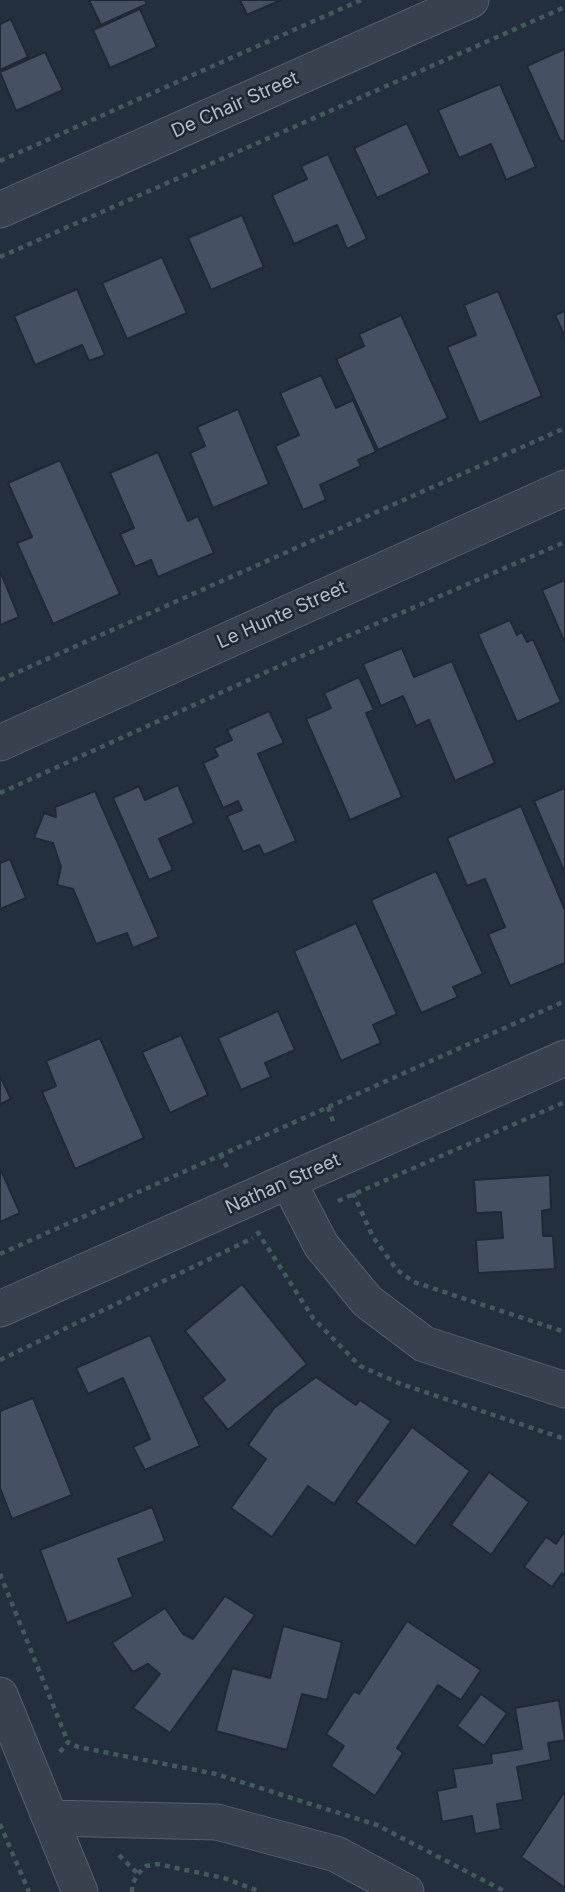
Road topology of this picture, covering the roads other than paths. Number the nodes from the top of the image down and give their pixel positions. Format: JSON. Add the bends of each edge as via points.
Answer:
{"nodes":[{"id":1,"x":471,"y":0,"type":"edge"},
{"id":2,"x":0,"y":210,"type":"edge"},
{"id":3,"x":565,"y":488,"type":"edge"},
{"id":4,"x":0,"y":743,"type":"edge"},
{"id":5,"x":565,"y":1058,"type":"edge"},
{"id":6,"x":288,"y":1181,"type":"junction"},
{"id":7,"x":0,"y":1309,"type":"edge"},
{"id":8,"x":565,"y":1390,"type":"edge"},
{"id":9,"x":0,"y":1695,"type":"edge"},
{"id":10,"x":50,"y":1818,"type":"junction"},
{"id":11,"x":80,"y":1892,"type":"edge"},
{"id":12,"x":406,"y":1892,"type":"edge"}],
"edges":[{"from":1,"to":2,"type":"street","name":"De Chair Street"},
{"from":3,"to":4,"type":"street","name":"Le Hunte Street"},
{"from":5,"to":6,"type":"street","name":"Nathan Street"},
{"from":6,"to":7,"type":"street","name":"Nathan Street"},
{"from":6,"to":8,"type":"street","via":[[321,1245],[367,1301],[424,1343]]},
{"from":9,"to":10,"type":"street"},
{"from":10,"to":11,"type":"street"},
{"from":10,"to":12,"type":"street","via":[[216,1822],[337,1854]]}]}
